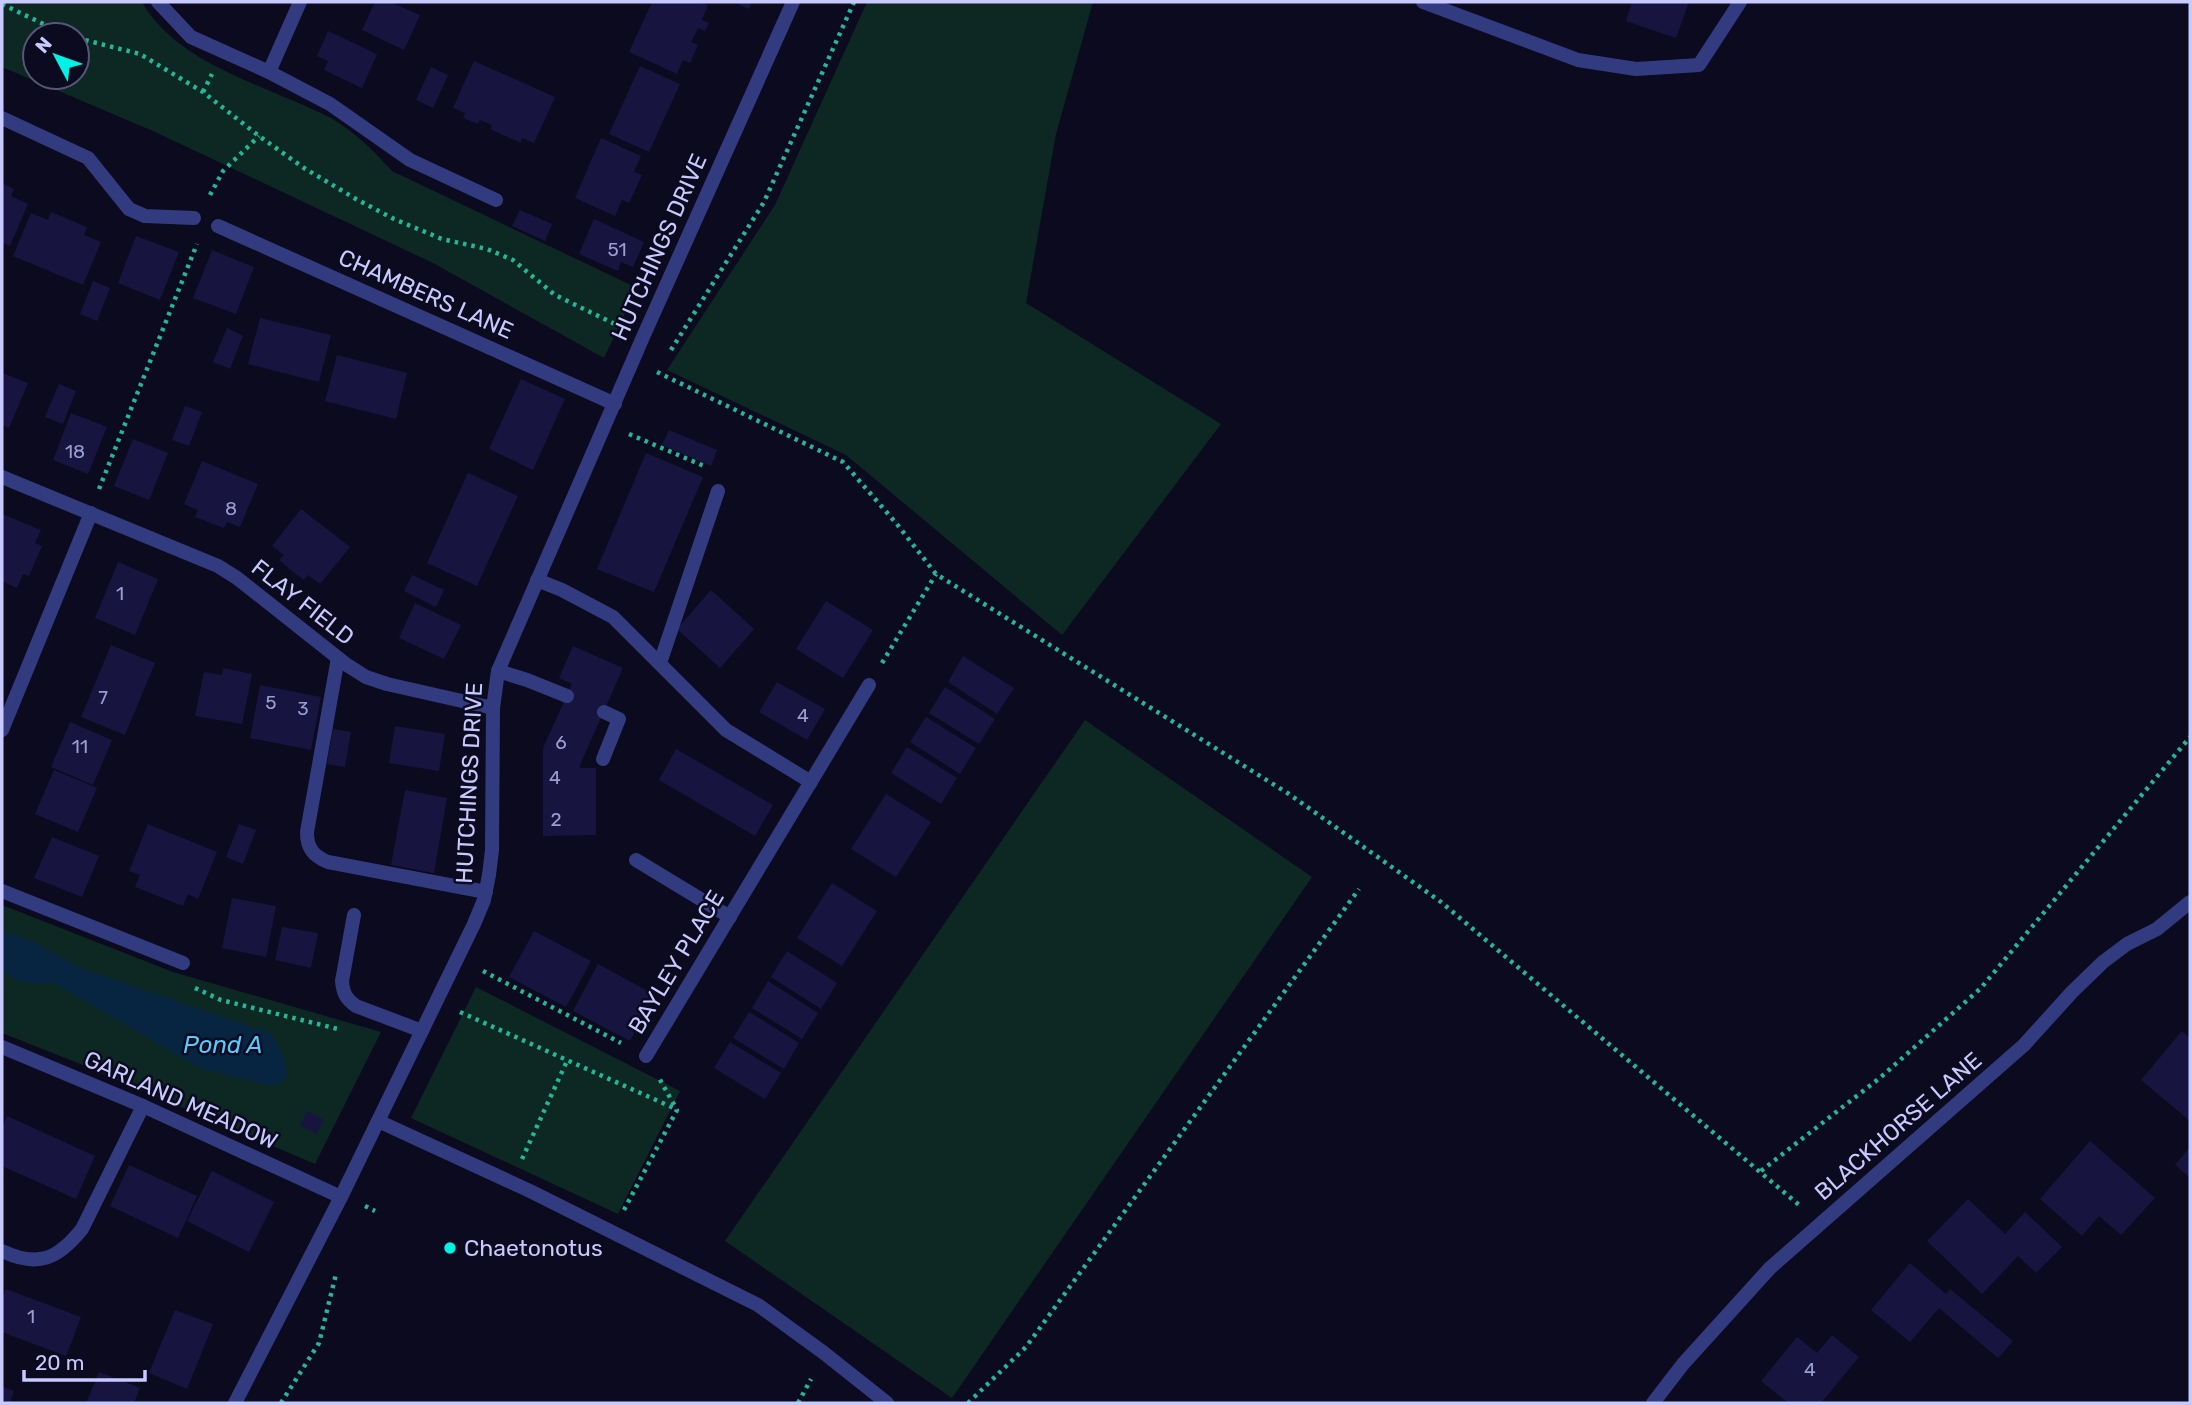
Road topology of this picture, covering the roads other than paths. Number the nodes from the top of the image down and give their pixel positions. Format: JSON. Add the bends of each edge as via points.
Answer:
{"nodes":[{"id":1,"x":158,"y":2,"type":"edge"},
{"id":2,"x":300,"y":2,"type":"edge"},
{"id":3,"x":793,"y":2,"type":"edge"},
{"id":4,"x":1423,"y":2,"type":"edge"},
{"id":5,"x":1740,"y":2,"type":"edge"},
{"id":6,"x":269,"y":72,"type":"junction"},
{"id":7,"x":2,"y":118,"type":"edge"},
{"id":8,"x":496,"y":200,"type":"dead end"},
{"id":9,"x":194,"y":218,"type":"dead end"},
{"id":10,"x":218,"y":226,"type":"dead end"},
{"id":11,"x":615,"y":404,"type":"junction"},
{"id":12,"x":2,"y":477,"type":"edge"},
{"id":13,"x":718,"y":491,"type":"road end"},
{"id":14,"x":91,"y":513,"type":"junction"},
{"id":15,"x":537,"y":580,"type":"junction"},
{"id":16,"x":338,"y":658,"type":"junction"},
{"id":17,"x":660,"y":663,"type":"junction"},
{"id":18,"x":498,"y":671,"type":"junction"},
{"id":19,"x":869,"y":685,"type":"road end"},
{"id":20,"x":567,"y":696,"type":"dead end"},
{"id":21,"x":493,"y":708,"type":"junction"},
{"id":22,"x":604,"y":712,"type":"dead end"},
{"id":23,"x":2,"y":730,"type":"edge"},
{"id":24,"x":603,"y":759,"type":"dead end"},
{"id":25,"x":811,"y":782,"type":"junction"},
{"id":26,"x":636,"y":860,"type":"dead end"},
{"id":27,"x":2,"y":891,"type":"edge"},
{"id":28,"x":485,"y":892,"type":"junction"},
{"id":29,"x":2190,"y":901,"type":"edge"},
{"id":30,"x":354,"y":915,"type":"dead end"},
{"id":31,"x":730,"y":916,"type":"junction"},
{"id":32,"x":183,"y":963,"type":"dead end"},
{"id":33,"x":422,"y":1031,"type":"junction"},
{"id":34,"x":2,"y":1047,"type":"edge"},
{"id":35,"x":646,"y":1056,"type":"road end"},
{"id":36,"x":143,"y":1106,"type":"junction"},
{"id":37,"x":378,"y":1121,"type":"junction"},
{"id":38,"x":341,"y":1197,"type":"junction"},
{"id":39,"x":2,"y":1251,"type":"edge"},
{"id":40,"x":235,"y":1403,"type":"edge"},
{"id":41,"x":887,"y":1403,"type":"edge"},
{"id":42,"x":1653,"y":1403,"type":"edge"}],
"edges":[{"from":1,"to":6,"type":"street","via":[[191,37]]},
{"from":2,"to":6,"type":"street"},
{"from":3,"to":11,"type":"street","name":"HUTCHINGS DRIVE"},
{"from":4,"to":5,"type":"street","via":[[1578,60],[1636,69],[1699,65]]},
{"from":6,"to":8,"type":"street","via":[[330,104],[410,160]]},
{"from":7,"to":9,"type":"street","via":[[88,158],[129,209],[145,216]]},
{"from":10,"to":11,"type":"street","name":"CHAMBERS LANE"},
{"from":11,"to":15,"type":"street","name":"HUTCHINGS DRIVE"},
{"from":12,"to":14,"type":"street","name":"FLAY FIELD"},
{"from":13,"to":17,"type":"street"},
{"from":14,"to":16,"type":"street","name":"FLAY FIELD","via":[[218,566]]},
{"from":14,"to":23,"type":"street"},
{"from":15,"to":17,"type":"street","via":[[613,617]]},
{"from":15,"to":18,"type":"street","name":"HUTCHINGS DRIVE"},
{"from":16,"to":21,"type":"street","name":"FLAY FIELD","via":[[366,677],[387,684]]},
{"from":16,"to":28,"type":"street","via":[[307,832],[311,851],[328,862]]},
{"from":17,"to":25,"type":"street","via":[[726,730]]},
{"from":18,"to":20,"type":"street"},
{"from":18,"to":21,"type":"street","name":"HUTCHINGS DRIVE"},
{"from":19,"to":25,"type":"street","name":"BAYLEY PLACE"},
{"from":21,"to":28,"type":"street","name":"HUTCHINGS DRIVE","via":[[492,850]]},
{"from":22,"to":24,"type":"street","via":[[619,719]]},
{"from":25,"to":31,"type":"street","name":"BAYLEY PLACE"},
{"from":26,"to":31,"type":"street"},
{"from":27,"to":32,"type":"street"},
{"from":28,"to":33,"type":"street","name":"HUTCHINGS DRIVE"},
{"from":29,"to":42,"type":"street","name":"BLACKHORSE LANE","via":[[2157,929],[2103,962],[2024,1045],[1770,1268]]},
{"from":30,"to":33,"type":"street","via":[[342,981],[347,1000]]},
{"from":31,"to":35,"type":"street","name":"BAYLEY PLACE"},
{"from":33,"to":37,"type":"street","name":"HUTCHINGS DRIVE"},
{"from":34,"to":36,"type":"street","name":"GARLAND MEADOW"},
{"from":36,"to":38,"type":"street","name":"GARLAND MEADOW"},
{"from":36,"to":39,"type":"street","via":[[82,1229],[69,1245],[53,1256],[37,1259],[19,1259]]},
{"from":37,"to":38,"type":"street","name":"HUTCHINGS DRIVE"},
{"from":37,"to":41,"type":"street","via":[[758,1305]]},
{"from":38,"to":40,"type":"street","name":"HUTCHINGS DRIVE"}]}
